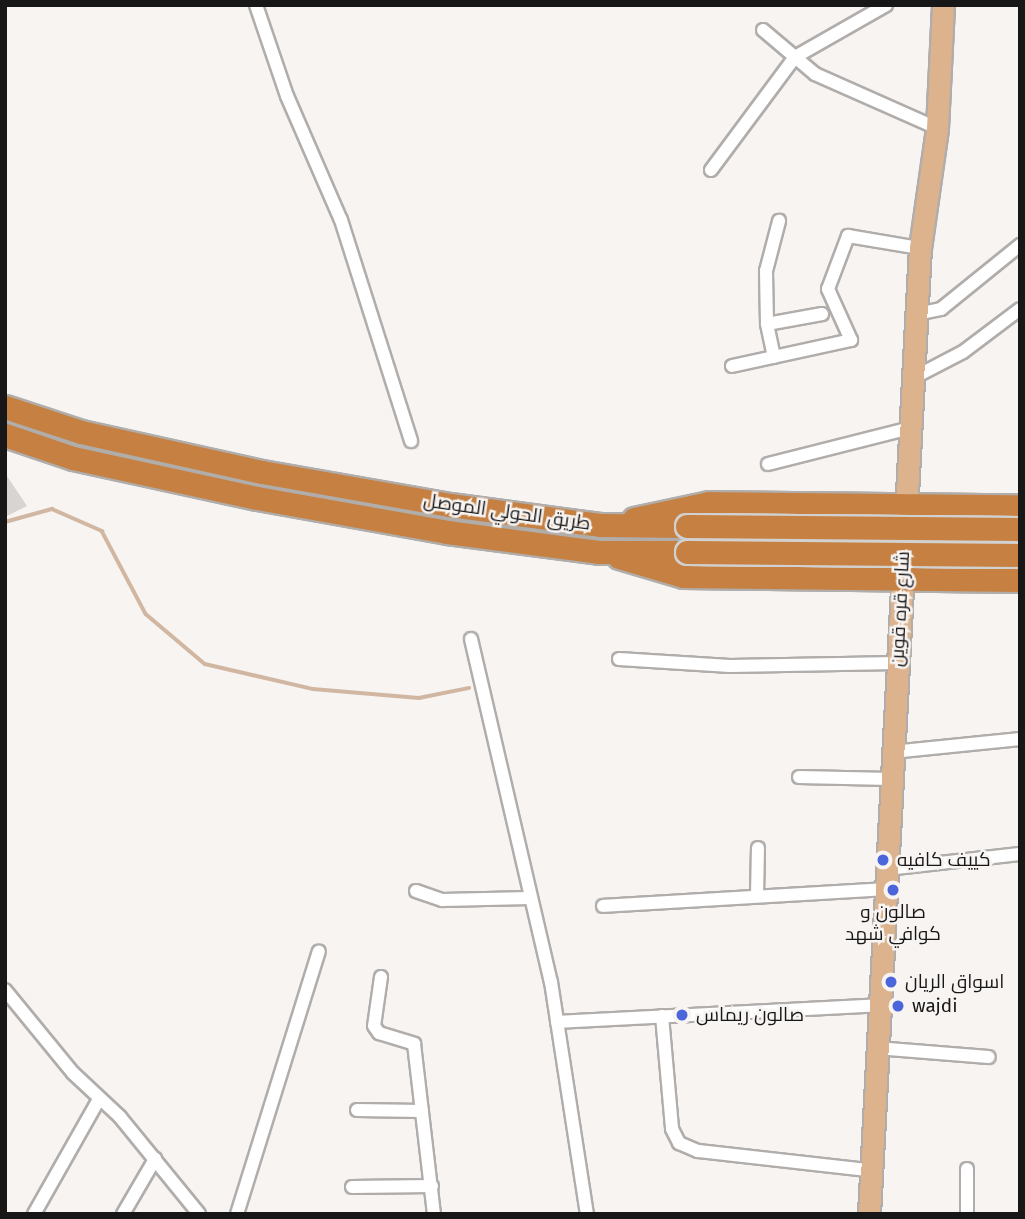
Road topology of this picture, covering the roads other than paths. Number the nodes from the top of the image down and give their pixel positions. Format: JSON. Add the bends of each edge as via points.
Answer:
{"nodes":[{"id":1,"x":256,"y":5,"type":"edge"},
{"id":2,"x":886,"y":5,"type":"edge"},
{"id":3,"x":943,"y":5,"type":"edge"},
{"id":4,"x":764,"y":30,"type":"dead end"},
{"id":5,"x":795,"y":57,"type":"junction"},
{"id":6,"x":937,"y":128,"type":"junction"},
{"id":7,"x":711,"y":170,"type":"dead end"},
{"id":8,"x":779,"y":221,"type":"dead end"},
{"id":9,"x":1020,"y":245,"type":"edge"},
{"id":10,"x":920,"y":248,"type":"junction"},
{"id":11,"x":1020,"y":309,"type":"edge"},
{"id":12,"x":822,"y":314,"type":"dead end"},
{"id":13,"x":916,"y":314,"type":"junction"},
{"id":14,"x":767,"y":324,"type":"junction"},
{"id":15,"x":774,"y":357,"type":"junction"},
{"id":16,"x":732,"y":366,"type":"dead end"},
{"id":17,"x":913,"y":378,"type":"junction"},
{"id":18,"x":5,"y":407,"type":"edge"},
{"id":19,"x":910,"y":428,"type":"junction"},
{"id":20,"x":5,"y":435,"type":"edge"},
{"id":21,"x":411,"y":441,"type":"dead end"},
{"id":22,"x":768,"y":464,"type":"dead end"},
{"id":23,"x":906,"y":504,"type":"junction"},
{"id":24,"x":1020,"y":506,"type":"edge"},
{"id":25,"x":600,"y":525,"type":"junction"},
{"id":26,"x":1020,"y":529,"type":"edge"},
{"id":27,"x":598,"y":552,"type":"junction"},
{"id":28,"x":1020,"y":555,"type":"edge"},
{"id":29,"x":902,"y":579,"type":"junction"},
{"id":30,"x":1020,"y":580,"type":"edge"},
{"id":31,"x":471,"y":639,"type":"dead end"},
{"id":32,"x":619,"y":659,"type":"dead end"},
{"id":33,"x":897,"y":663,"type":"junction"},
{"id":34,"x":1020,"y":739,"type":"edge"},
{"id":35,"x":892,"y":752,"type":"junction"},
{"id":36,"x":799,"y":778,"type":"dead end"},
{"id":37,"x":891,"y":779,"type":"junction"},
{"id":38,"x":758,"y":848,"type":"dead end"},
{"id":39,"x":1020,"y":854,"type":"edge"},
{"id":40,"x":885,"y":879,"type":"junction"},
{"id":41,"x":416,"y":891,"type":"dead end"},
{"id":42,"x":757,"y":895,"type":"junction"},
{"id":43,"x":530,"y":898,"type":"junction"},
{"id":44,"x":603,"y":906,"type":"dead end"},
{"id":45,"x":319,"y":951,"type":"dead end"},
{"id":46,"x":380,"y":977,"type":"dead end"},
{"id":47,"x":5,"y":990,"type":"edge"},
{"id":48,"x":878,"y":1006,"type":"junction"},
{"id":49,"x":662,"y":1016,"type":"junction"},
{"id":50,"x":557,"y":1022,"type":"junction"},
{"id":51,"x":876,"y":1048,"type":"junction"},
{"id":52,"x":989,"y":1057,"type":"dead end"},
{"id":53,"x":99,"y":1099,"type":"junction"},
{"id":54,"x":357,"y":1110,"type":"dead end"},
{"id":55,"x":422,"y":1111,"type":"junction"},
{"id":56,"x":155,"y":1159,"type":"junction"},
{"id":57,"x":967,"y":1169,"type":"dead end"},
{"id":58,"x":868,"y":1170,"type":"junction"},
{"id":59,"x":432,"y":1185,"type":"junction"},
{"id":60,"x":352,"y":1187,"type":"dead end"},
{"id":61,"x":34,"y":1214,"type":"edge"},
{"id":62,"x":124,"y":1214,"type":"edge"},
{"id":63,"x":199,"y":1214,"type":"edge"},
{"id":64,"x":237,"y":1214,"type":"edge"},
{"id":65,"x":434,"y":1214,"type":"edge"},
{"id":66,"x":587,"y":1214,"type":"edge"},
{"id":67,"x":869,"y":1214,"type":"edge"},
{"id":68,"x":967,"y":1214,"type":"edge"}],
"edges":[{"from":1,"to":21,"type":"street","via":[[288,96],[341,220]]},
{"from":2,"to":5,"type":"street"},
{"from":3,"to":6,"type":"main road","name":"شارع قره قوين"},
{"from":4,"to":5,"type":"street"},
{"from":5,"to":6,"type":"street","via":[[815,74]]},
{"from":5,"to":7,"type":"street"},
{"from":6,"to":10,"type":"main road","name":"شارع قره قوين"},
{"from":8,"to":14,"type":"street","via":[[766,271]]},
{"from":9,"to":13,"type":"street","via":[[941,309]]},
{"from":10,"to":13,"type":"main road","name":"شارع قره قوين"},
{"from":10,"to":15,"type":"street","via":[[848,236],[828,289],[851,340]]},
{"from":11,"to":17,"type":"street","via":[[963,352]]},
{"from":12,"to":14,"type":"street"},
{"from":13,"to":17,"type":"main road","name":"شارع قره قوين"},
{"from":14,"to":15,"type":"street"},
{"from":15,"to":16,"type":"street"},
{"from":17,"to":19,"type":"main road","name":"شارع قره قوين"},
{"from":18,"to":25,"type":"highway","name":"طريق الحولي الموصل","via":[[81,432],[262,472]]},
{"from":19,"to":22,"type":"street"},
{"from":19,"to":23,"type":"main road","name":"شارع قره قوين"},
{"from":20,"to":27,"type":"highway","name":"طريق الحولي الموصل","via":[[73,458],[257,498]]},
{"from":23,"to":24,"type":"highway"},
{"from":23,"to":25,"type":"highway","via":[[709,502]]},
{"from":23,"to":29,"type":"main road","name":"شارع قره قوين"},
{"from":25,"to":26,"type":"highway","name":"طريق الحولي الموصل","bridge":true},
{"from":27,"to":28,"type":"highway","name":"طريق الحولي الموصل","bridge":true},
{"from":27,"to":29,"type":"highway","via":[[684,576]]},
{"from":29,"to":30,"type":"highway"},
{"from":29,"to":33,"type":"main road","name":"شارع قره قوين"},
{"from":31,"to":43,"type":"street","via":[[490,705]]},
{"from":32,"to":33,"type":"street","via":[[730,666]]},
{"from":33,"to":35,"type":"main road","name":"شارع قره قوين"},
{"from":34,"to":35,"type":"street"},
{"from":35,"to":37,"type":"main road","name":"شارع قره قوين"},
{"from":36,"to":37,"type":"street"},
{"from":37,"to":40,"type":"main road","name":"شارع قره قوين"},
{"from":38,"to":42,"type":"street"},
{"from":39,"to":40,"type":"street"},
{"from":40,"to":42,"type":"street"},
{"from":40,"to":48,"type":"main road","name":"شارع قره قوين"},
{"from":41,"to":43,"type":"street","via":[[442,900]]},
{"from":42,"to":44,"type":"street"},
{"from":43,"to":50,"type":"street"},
{"from":45,"to":64,"type":"street"},
{"from":46,"to":55,"type":"street","via":[[374,1026],[379,1033],[414,1044]]},
{"from":47,"to":53,"type":"street"},
{"from":48,"to":49,"type":"street"},
{"from":48,"to":51,"type":"main road","name":"شارع قره قوين"},
{"from":49,"to":50,"type":"street"},
{"from":49,"to":58,"type":"street","via":[[672,1129],[679,1143],[698,1151]]},
{"from":50,"to":66,"type":"street"},
{"from":51,"to":52,"type":"street"},
{"from":51,"to":58,"type":"main road","name":"شارع قره قوين"},
{"from":53,"to":56,"type":"street"},
{"from":53,"to":61,"type":"street"},
{"from":54,"to":55,"type":"street"},
{"from":55,"to":59,"type":"street"},
{"from":56,"to":62,"type":"street"},
{"from":56,"to":63,"type":"street"},
{"from":57,"to":68,"type":"street"},
{"from":58,"to":67,"type":"main road","name":"شارع قره قوين"},
{"from":59,"to":60,"type":"street"},
{"from":59,"to":65,"type":"street"}]}
